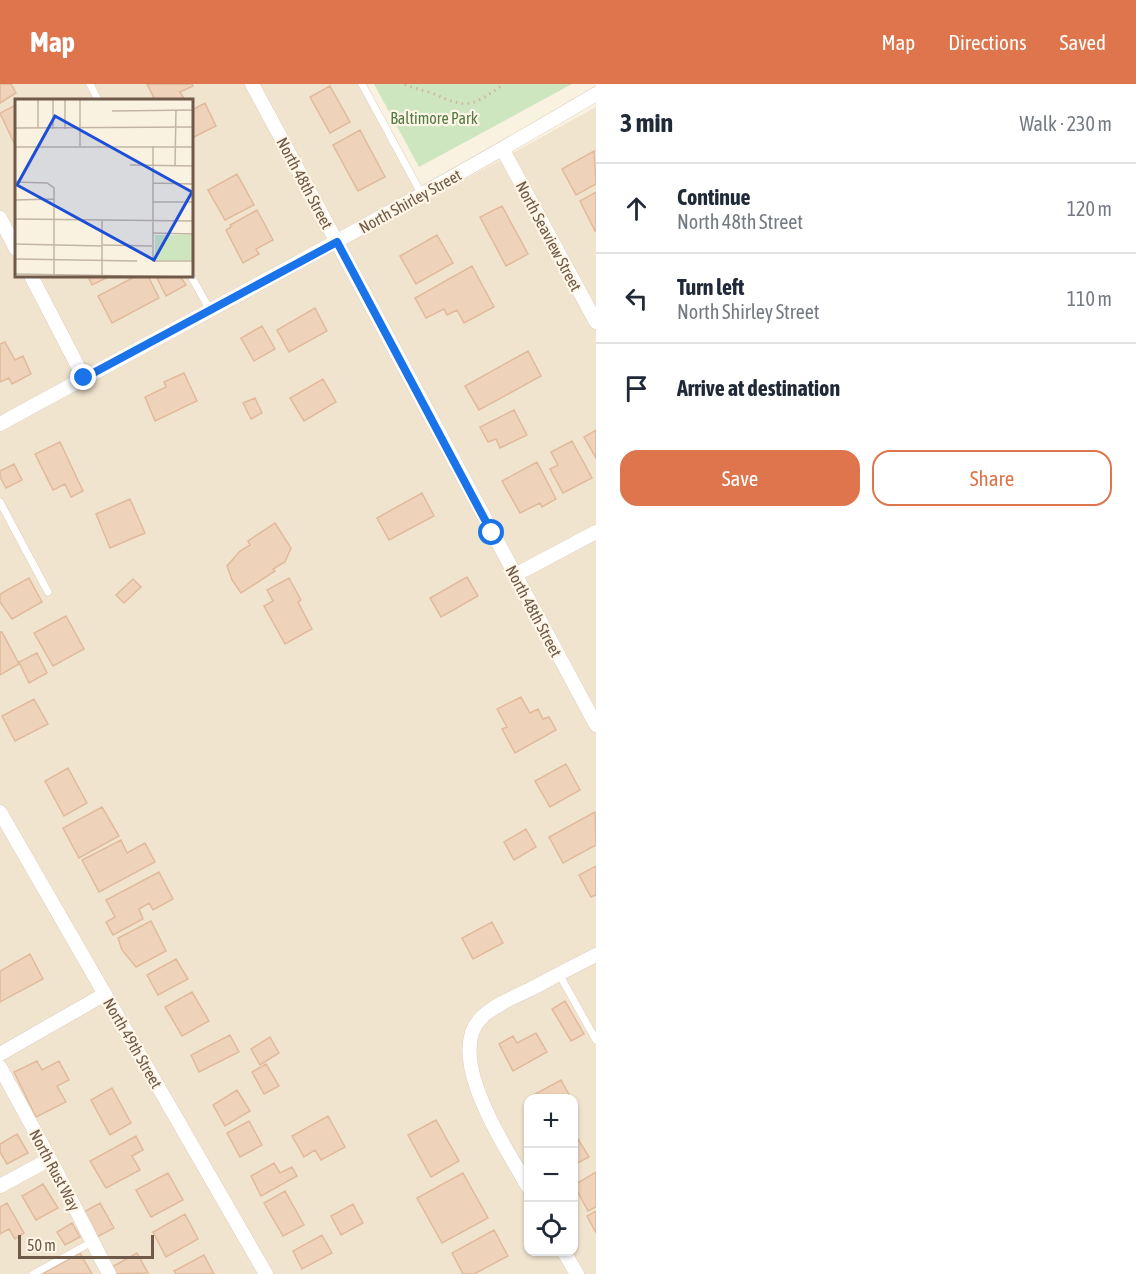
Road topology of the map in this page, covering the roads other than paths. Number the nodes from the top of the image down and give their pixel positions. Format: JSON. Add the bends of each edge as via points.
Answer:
{"nodes":[{"id":1,"x":90,"y":84,"type":"edge"},
{"id":2,"x":252,"y":84,"type":"edge"},
{"id":3,"x":362,"y":84,"type":"edge"},
{"id":4,"x":596,"y":94,"type":"edge"},
{"id":5,"x":98,"y":99,"type":"edge"},
{"id":6,"x":503,"y":150,"type":"junction"},
{"id":7,"x":421,"y":193,"type":"junction"},
{"id":8,"x":0,"y":218,"type":"edge"},
{"id":9,"x":337,"y":242,"type":"junction"},
{"id":10,"x":15,"y":247,"type":"edge"},
{"id":11,"x":32,"y":278,"type":"edge"},
{"id":12,"x":192,"y":278,"type":"edge"},
{"id":13,"x":210,"y":310,"type":"junction"},
{"id":14,"x":596,"y":322,"type":"edge"},
{"id":15,"x":84,"y":378,"type":"junction"},
{"id":16,"x":0,"y":424,"type":"edge"},
{"id":17,"x":0,"y":502,"type":"edge"},
{"id":18,"x":596,"y":532,"type":"edge"},
{"id":19,"x":515,"y":575,"type":"junction"},
{"id":20,"x":48,"y":592,"type":"dead end"},
{"id":21,"x":596,"y":725,"type":"edge"},
{"id":22,"x":0,"y":812,"type":"edge"},
{"id":23,"x":596,"y":955,"type":"edge"},
{"id":24,"x":559,"y":974,"type":"junction"},
{"id":25,"x":105,"y":994,"type":"junction"},
{"id":26,"x":596,"y":1040,"type":"edge"},
{"id":27,"x":0,"y":1054,"type":"edge"},
{"id":28,"x":0,"y":1067,"type":"edge"},
{"id":29,"x":50,"y":1159,"type":"junction"},
{"id":30,"x":524,"y":1180,"type":"edge"},
{"id":31,"x":0,"y":1186,"type":"edge"},
{"id":32,"x":92,"y":1242,"type":"junction"},
{"id":33,"x":567,"y":1256,"type":"edge"},
{"id":34,"x":33,"y":1274,"type":"edge"},
{"id":35,"x":109,"y":1274,"type":"edge"},
{"id":36,"x":266,"y":1274,"type":"edge"},
{"id":37,"x":577,"y":1274,"type":"edge"}],
"edges":[{"from":1,"to":5,"type":"lane"},
{"from":2,"to":9,"type":"street","name":"North 48th Street"},
{"from":3,"to":7,"type":"lane"},
{"from":4,"to":6,"type":"street","name":"North Shirley Street"},
{"from":6,"to":7,"type":"street","name":"North Shirley Street"},
{"from":6,"to":14,"type":"street","name":"North Seaview Street"},
{"from":7,"to":9,"type":"street","name":"North Shirley Street"},
{"from":8,"to":10,"type":"street"},
{"from":9,"to":13,"type":"street","name":"North Shirley Street"},
{"from":9,"to":19,"type":"street","name":"North 48th Street"},
{"from":11,"to":15,"type":"street"},
{"from":12,"to":13,"type":"lane"},
{"from":13,"to":15,"type":"street","name":"North Shirley Street"},
{"from":15,"to":16,"type":"street","name":"North Shirley Street"},
{"from":17,"to":20,"type":"lane"},
{"from":18,"to":19,"type":"street"},
{"from":19,"to":21,"type":"street","name":"North 48th Street"},
{"from":22,"to":25,"type":"street","name":"North 49th Street"},
{"from":23,"to":24,"type":"street"},
{"from":24,"to":26,"type":"lane"},
{"from":24,"to":30,"type":"street","via":[[498,1005],[482,1017],[470,1038],[475,1083]]},
{"from":25,"to":27,"type":"street"},
{"from":25,"to":36,"type":"street","name":"North 49th Street"},
{"from":28,"to":29,"type":"street","name":"North Rust Way"},
{"from":29,"to":31,"type":"street"},
{"from":29,"to":32,"type":"street","name":"North Rust Way"},
{"from":32,"to":34,"type":"lane"},
{"from":32,"to":35,"type":"street","name":"North Rust Way"},
{"from":33,"to":37,"type":"street"}]}
